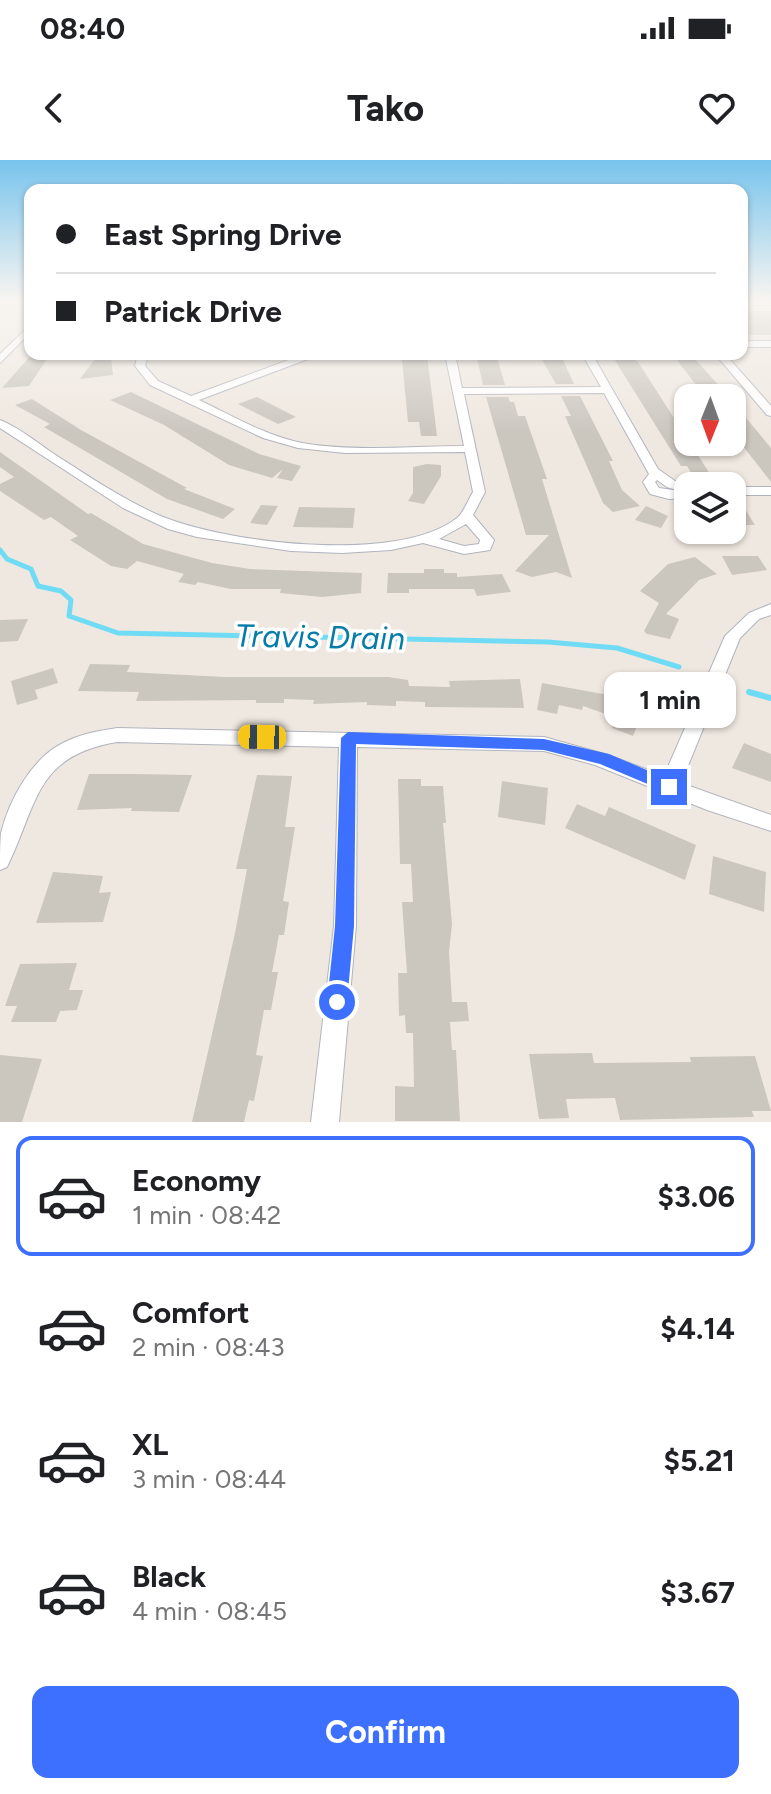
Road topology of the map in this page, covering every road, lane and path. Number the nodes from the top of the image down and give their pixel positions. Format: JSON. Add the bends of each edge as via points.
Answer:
{"nodes":[{"id":1,"x":748,"y":344,"type":"edge"},
{"id":2,"x":771,"y":344,"type":"edge"},
{"id":3,"x":142,"y":360,"type":"edge"},
{"id":4,"x":297,"y":360,"type":"edge"},
{"id":5,"x":451,"y":360,"type":"edge"},
{"id":6,"x":590,"y":360,"type":"edge"},
{"id":7,"x":724,"y":360,"type":"edge"},
{"id":8,"x":608,"y":390,"type":"junction"},
{"id":9,"x":458,"y":391,"type":"junction"},
{"id":10,"x":191,"y":400,"type":"junction"},
{"id":11,"x":771,"y":413,"type":"edge"},
{"id":12,"x":0,"y":423,"type":"edge"},
{"id":13,"x":470,"y":449,"type":"junction"},
{"id":14,"x":656,"y":474,"type":"junction"},
{"id":15,"x":674,"y":485,"type":"edge"},
{"id":16,"x":746,"y":491,"type":"edge"},
{"id":17,"x":771,"y":491,"type":"edge"},
{"id":18,"x":674,"y":494,"type":"edge"},
{"id":19,"x":467,"y":517,"type":"junction"},
{"id":20,"x":427,"y":540,"type":"junction"},
{"id":21,"x":771,"y":609,"type":"edge"},
{"id":22,"x":348,"y":738,"type":"junction"},
{"id":23,"x":669,"y":787,"type":"junction"},
{"id":24,"x":771,"y":823,"type":"edge"},
{"id":25,"x":0,"y":861,"type":"edge"},
{"id":26,"x":325,"y":1122,"type":"edge"}],
"edges":[{"from":1,"to":2,"type":"street"},
{"from":3,"to":10,"type":"street","via":[[146,377]]},
{"from":4,"to":10,"type":"street"},
{"from":5,"to":9,"type":"street"},
{"from":6,"to":8,"type":"street"},
{"from":7,"to":11,"type":"street"},
{"from":8,"to":9,"type":"street"},
{"from":8,"to":14,"type":"street"},
{"from":9,"to":13,"type":"street"},
{"from":10,"to":13,"type":"street","via":[[267,436],[302,446]]},
{"from":12,"to":20,"type":"street","via":[[149,515],[201,535],[276,546],[390,547]]},
{"from":13,"to":19,"type":"street","via":[[479,492]]},
{"from":14,"to":15,"type":"street"},
{"from":14,"to":18,"type":"street","via":[[649,482],[654,491]]},
{"from":16,"to":17,"type":"street"},
{"from":19,"to":20,"type":"street"},
{"from":19,"to":20,"type":"street","via":[[487,540],[485,547],[464,550]]},
{"from":21,"to":23,"type":"street","via":[[742,624],[733,636]]},
{"from":22,"to":23,"type":"street","via":[[544,744],[603,759]]},
{"from":22,"to":25,"type":"street","via":[[95,737],[65,748],[43,767]]},
{"from":22,"to":26,"type":"street","via":[[345,926]]},
{"from":23,"to":24,"type":"street"}]}
